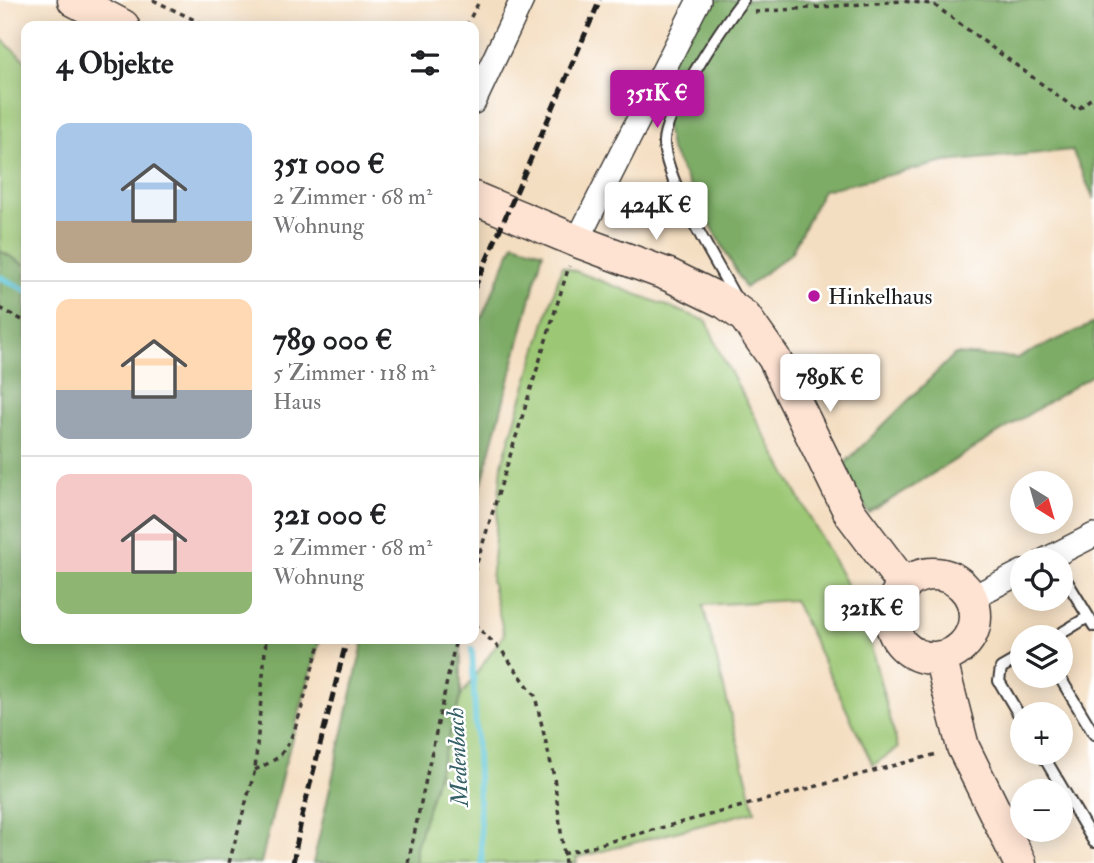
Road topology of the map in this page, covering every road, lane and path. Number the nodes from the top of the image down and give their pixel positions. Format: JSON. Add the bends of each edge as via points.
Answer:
{"nodes":[{"id":1,"x":74,"y":0,"type":"edge"},
{"id":2,"x":153,"y":0,"type":"edge"},
{"id":3,"x":480,"y":0,"type":"edge"},
{"id":4,"x":522,"y":0,"type":"edge"},
{"id":5,"x":699,"y":0,"type":"edge"},
{"id":6,"x":743,"y":0,"type":"edge"},
{"id":7,"x":902,"y":1,"type":"edge"},
{"id":8,"x":732,"y":14,"type":"junction"},
{"id":9,"x":114,"y":21,"type":"edge"},
{"id":10,"x":197,"y":21,"type":"edge"},
{"id":11,"x":469,"y":21,"type":"edge"},
{"id":12,"x":479,"y":91,"type":"edge"},
{"id":13,"x":1094,"y":96,"type":"edge"},
{"id":14,"x":479,"y":200,"type":"edge"},
{"id":15,"x":577,"y":241,"type":"junction"},
{"id":16,"x":0,"y":308,"type":"edge"},
{"id":17,"x":745,"y":317,"type":"junction"},
{"id":18,"x":21,"y":318,"type":"edge"},
{"id":19,"x":1094,"y":535,"type":"edge"},
{"id":20,"x":1073,"y":549,"type":"edge"},
{"id":21,"x":479,"y":556,"type":"edge"},
{"id":22,"x":1010,"y":578,"type":"edge"},
{"id":23,"x":905,"y":586,"type":"junction"},
{"id":24,"x":1073,"y":593,"type":"edge"},
{"id":25,"x":971,"y":598,"type":"junction"},
{"id":26,"x":1091,"y":621,"type":"edge"},
{"id":27,"x":479,"y":629,"type":"edge"},
{"id":28,"x":1073,"y":629,"type":"edge"},
{"id":29,"x":265,"y":644,"type":"edge"},
{"id":30,"x":320,"y":644,"type":"edge"},
{"id":31,"x":455,"y":644,"type":"edge"},
{"id":32,"x":940,"y":657,"type":"junction"},
{"id":33,"x":1010,"y":663,"type":"edge"},
{"id":34,"x":1066,"y":688,"type":"edge"},
{"id":35,"x":1011,"y":702,"type":"edge"},
{"id":36,"x":1094,"y":734,"type":"edge"},
{"id":37,"x":963,"y":747,"type":"junction"},
{"id":38,"x":1049,"y":765,"type":"edge"},
{"id":39,"x":256,"y":770,"type":"junction"},
{"id":40,"x":1094,"y":842,"type":"edge"},
{"id":41,"x":563,"y":854,"type":"junction"},
{"id":42,"x":229,"y":863,"type":"edge"},
{"id":43,"x":408,"y":863,"type":"edge"},
{"id":44,"x":565,"y":863,"type":"edge"},
{"id":45,"x":1020,"y":863,"type":"edge"}],
"edges":[{"from":1,"to":9,"type":"main road"},
{"from":2,"to":10,"type":"path"},
{"from":3,"to":11,"type":"path"},
{"from":4,"to":12,"type":"street"},
{"from":5,"to":15,"type":"street"},
{"from":6,"to":8,"type":"lane"},
{"from":7,"to":8,"type":"path"},
{"from":7,"to":13,"type":"path","via":[[933,4],[1077,110]]},
{"from":8,"to":17,"type":"lane","via":[[705,51],[663,141],[671,174]]},
{"from":14,"to":15,"type":"main road"},
{"from":15,"to":17,"type":"main road","via":[[669,275]]},
{"from":15,"to":21,"type":"path"},
{"from":16,"to":18,"type":"path"},
{"from":17,"to":23,"type":"main road","via":[[774,358],[850,513]]},
{"from":19,"to":20,"type":"street"},
{"from":22,"to":25,"type":"street"},
{"from":23,"to":25,"type":"main road","via":[[928,574],[942,575],[954,579]]},
{"from":23,"to":32,"type":"main road","via":[[894,603],[896,634],[909,650]]},
{"from":24,"to":26,"type":"lane"},
{"from":25,"to":32,"type":"main road","via":[[975,611],[970,636],[952,653]]},
{"from":26,"to":28,"type":"lane"},
{"from":27,"to":41,"type":"path","via":[[535,696],[554,777]]},
{"from":29,"to":39,"type":"path"},
{"from":30,"to":39,"type":"path","via":[[300,713],[279,756]]},
{"from":31,"to":43,"type":"path"},
{"from":32,"to":37,"type":"main road"},
{"from":33,"to":35,"type":"lane","via":[[1001,668],[999,681]]},
{"from":34,"to":36,"type":"lane"},
{"from":37,"to":41,"type":"path"},
{"from":37,"to":45,"type":"main road"},
{"from":38,"to":40,"type":"lane"},
{"from":39,"to":42,"type":"path"},
{"from":41,"to":44,"type":"path"}]}
